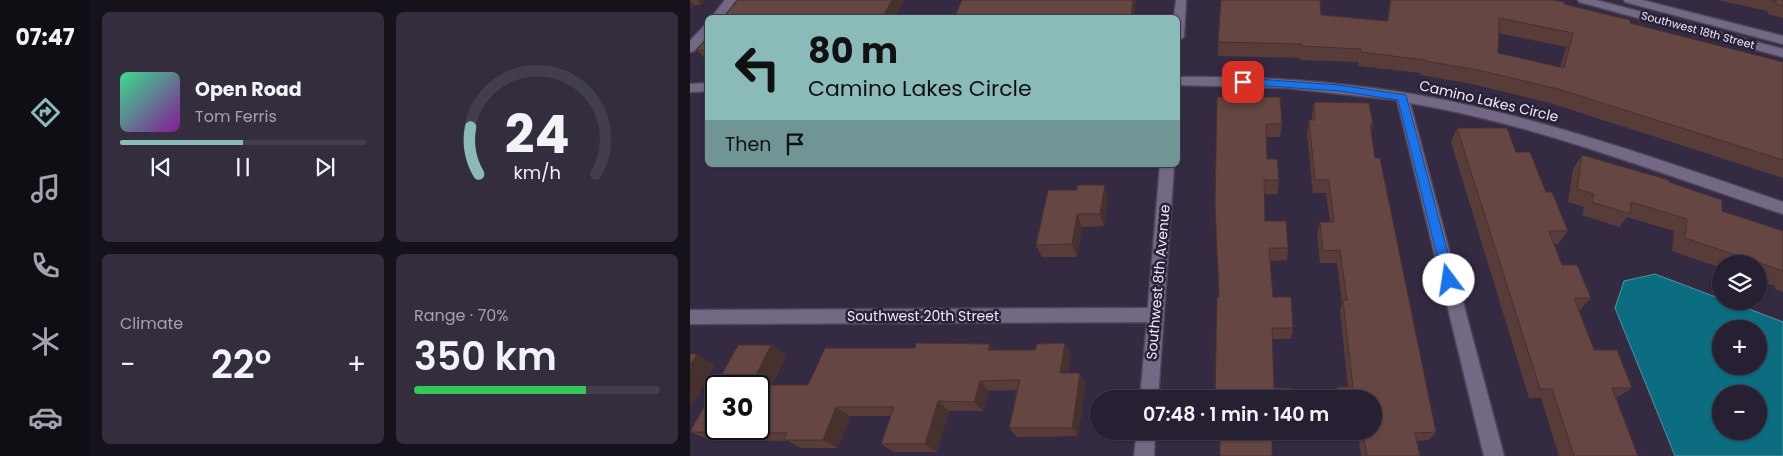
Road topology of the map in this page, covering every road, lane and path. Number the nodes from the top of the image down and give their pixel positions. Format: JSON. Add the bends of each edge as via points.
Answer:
{"nodes":[{"id":1,"x":731,"y":0,"type":"edge"},
{"id":2,"x":1181,"y":0,"type":"edge"},
{"id":3,"x":1583,"y":0,"type":"edge"},
{"id":4,"x":1629,"y":0,"type":"edge"},
{"id":5,"x":1597,"y":2,"type":"edge"},
{"id":6,"x":718,"y":15,"type":"edge"},
{"id":7,"x":1180,"y":15,"type":"edge"},
{"id":8,"x":705,"y":31,"type":"edge"},
{"id":9,"x":1783,"y":40,"type":"edge"},
{"id":10,"x":690,"y":48,"type":"edge"},
{"id":11,"x":1783,"y":53,"type":"edge"},
{"id":12,"x":1180,"y":81,"type":"edge"},
{"id":13,"x":705,"y":87,"type":"edge"},
{"id":14,"x":690,"y":88,"type":"edge"},
{"id":15,"x":1402,"y":97,"type":"junction"},
{"id":16,"x":1167,"y":167,"type":"edge"},
{"id":17,"x":1783,"y":208,"type":"edge"},
{"id":18,"x":1155,"y":315,"type":"junction"},
{"id":19,"x":690,"y":317,"type":"edge"},
{"id":20,"x":1149,"y":390,"type":"edge"},
{"id":21,"x":1145,"y":440,"type":"edge"},
{"id":22,"x":1144,"y":456,"type":"edge"},
{"id":23,"x":1494,"y":456,"type":"edge"}],
"edges":[{"from":1,"to":6,"type":"street"},
{"from":2,"to":7,"type":"street"},
{"from":3,"to":5,"type":"street","name":"Southwest 18th Street"},
{"from":4,"to":9,"type":"street","name":"Southwest 18th Street"},
{"from":5,"to":11,"type":"street","name":"Southwest 18th Street"},
{"from":8,"to":10,"type":"street"},
{"from":12,"to":15,"type":"street","name":"Camino Lakes Circle","via":[[1276,82]]},
{"from":13,"to":14,"type":"street"},
{"from":15,"to":17,"type":"street","name":"Camino Lakes Circle","via":[[1470,110],[1537,128]]},
{"from":15,"to":23,"type":"street"},
{"from":16,"to":18,"type":"street","name":"Southwest 8th Avenue"},
{"from":18,"to":19,"type":"street","name":"Southwest 20th Street"},
{"from":18,"to":20,"type":"street","name":"Southwest 8th Avenue"},
{"from":21,"to":22,"type":"street"}]}
